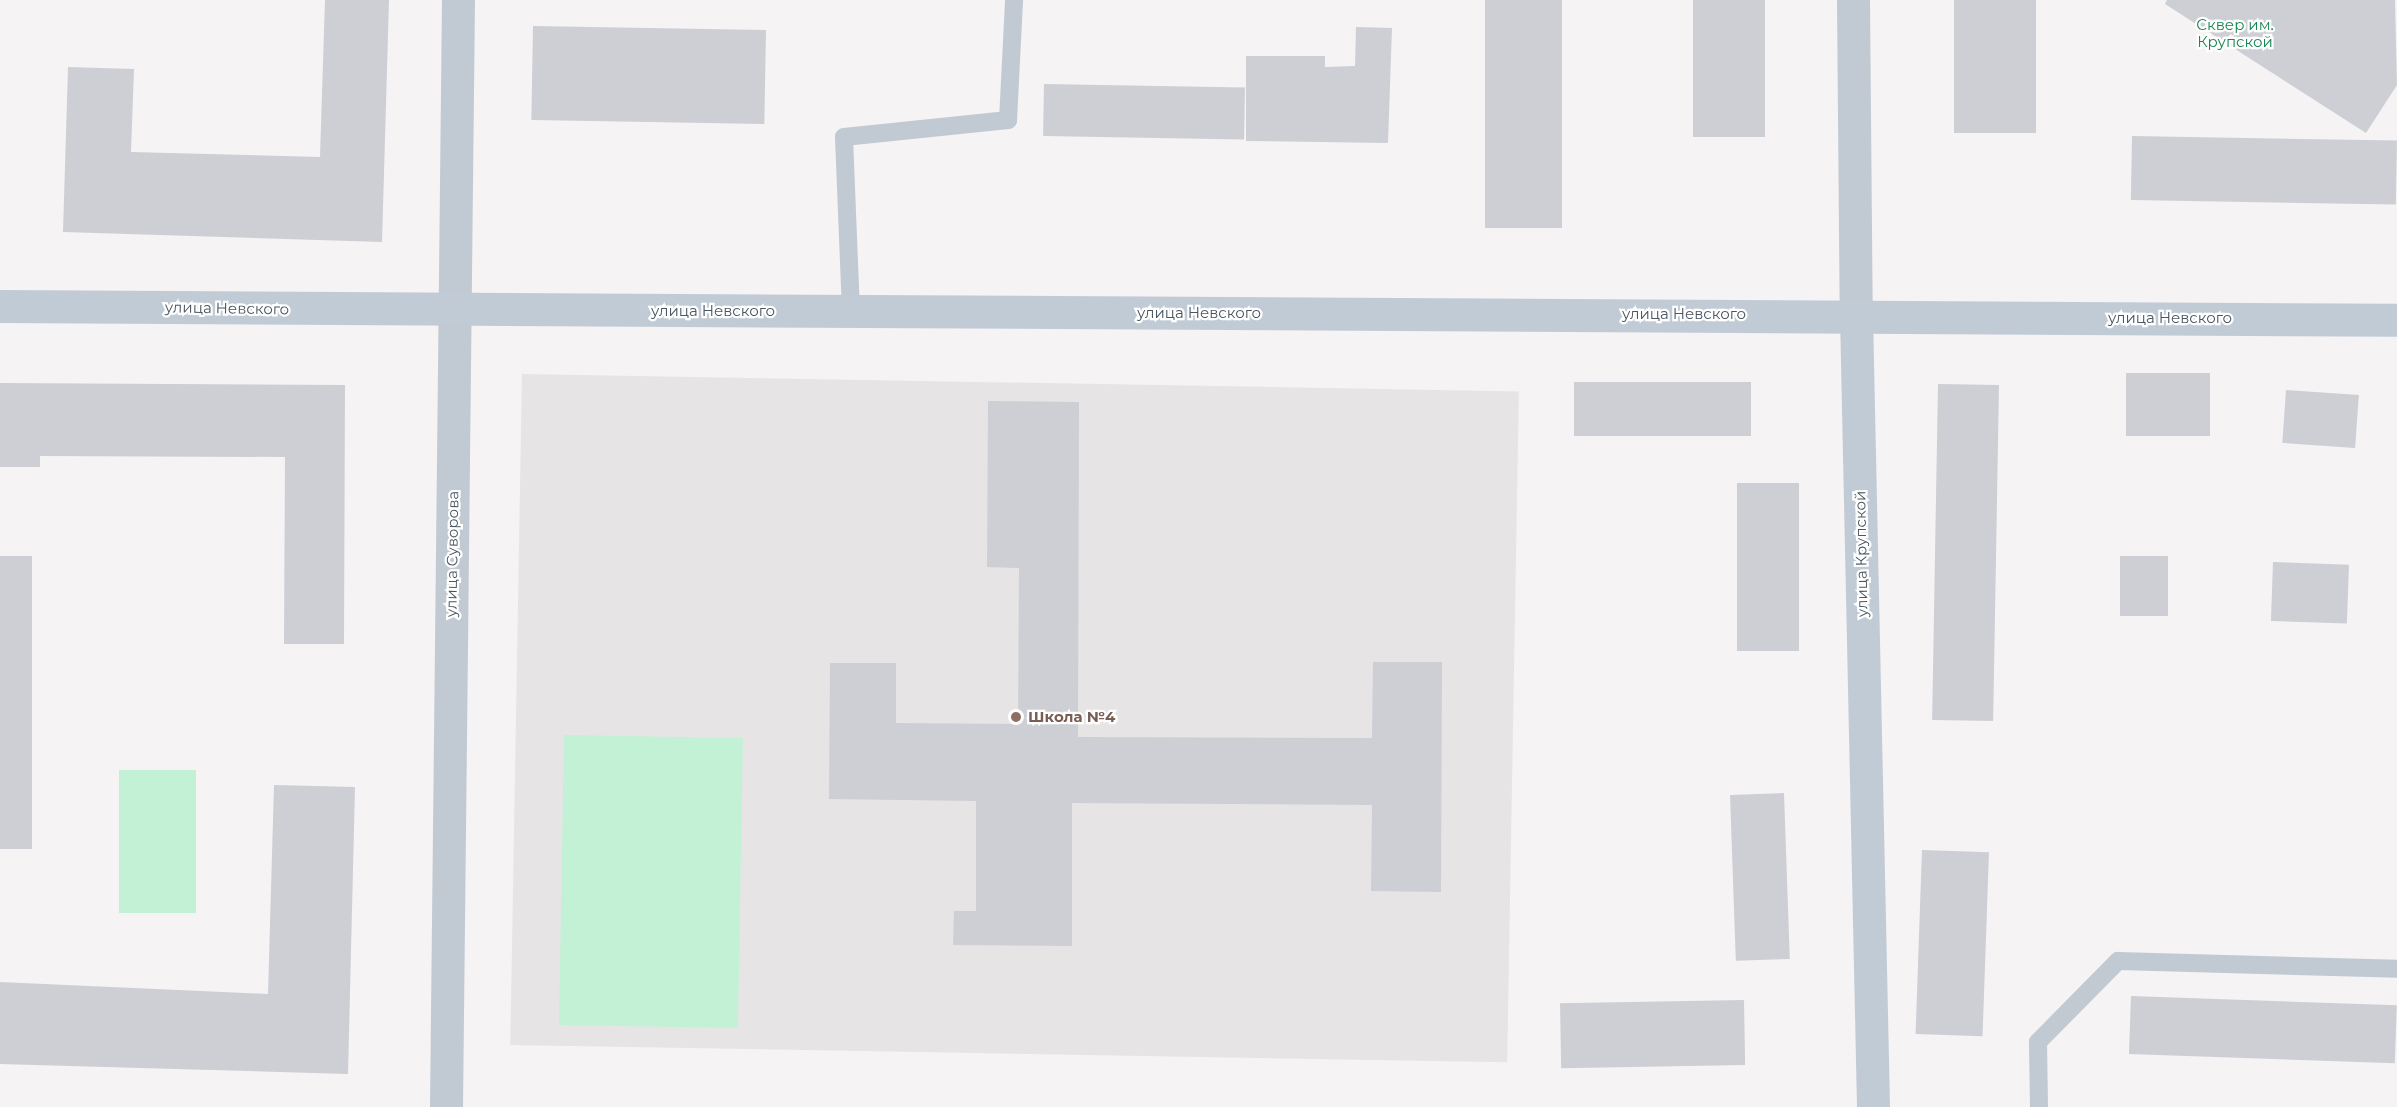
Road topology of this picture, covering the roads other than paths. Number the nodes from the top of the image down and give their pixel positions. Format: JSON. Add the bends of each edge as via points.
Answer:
{"nodes":[{"id":1,"x":458,"y":0,"type":"edge"},
{"id":2,"x":1014,"y":0,"type":"edge"},
{"id":3,"x":1853,"y":0,"type":"edge"},
{"id":4,"x":0,"y":306,"type":"edge"},
{"id":5,"x":455,"y":310,"type":"junction"},
{"id":6,"x":851,"y":312,"type":"junction"},
{"id":7,"x":1856,"y":315,"type":"junction"},
{"id":8,"x":2397,"y":320,"type":"edge"},
{"id":9,"x":2397,"y":969,"type":"edge"},
{"id":10,"x":446,"y":1107,"type":"edge"},
{"id":11,"x":1873,"y":1107,"type":"edge"},
{"id":12,"x":2039,"y":1107,"type":"edge"}],
"edges":[{"from":1,"to":5,"type":"street","name":"улица Суворова"},
{"from":2,"to":6,"type":"lane","via":[[1008,120],[844,137]]},
{"from":3,"to":7,"type":"street","name":"улица Крупской"},
{"from":4,"to":5,"type":"main road","name":"улица Невского"},
{"from":5,"to":6,"type":"main road","name":"улица Невского"},
{"from":5,"to":10,"type":"street","name":"улица Суворова"},
{"from":6,"to":7,"type":"main road","name":"улица Невского"},
{"from":7,"to":8,"type":"main road","name":"улица Невского"},
{"from":7,"to":11,"type":"main road","name":"улица Крупской"},
{"from":9,"to":12,"type":"lane","via":[[2118,961],[2038,1042]]}]}
